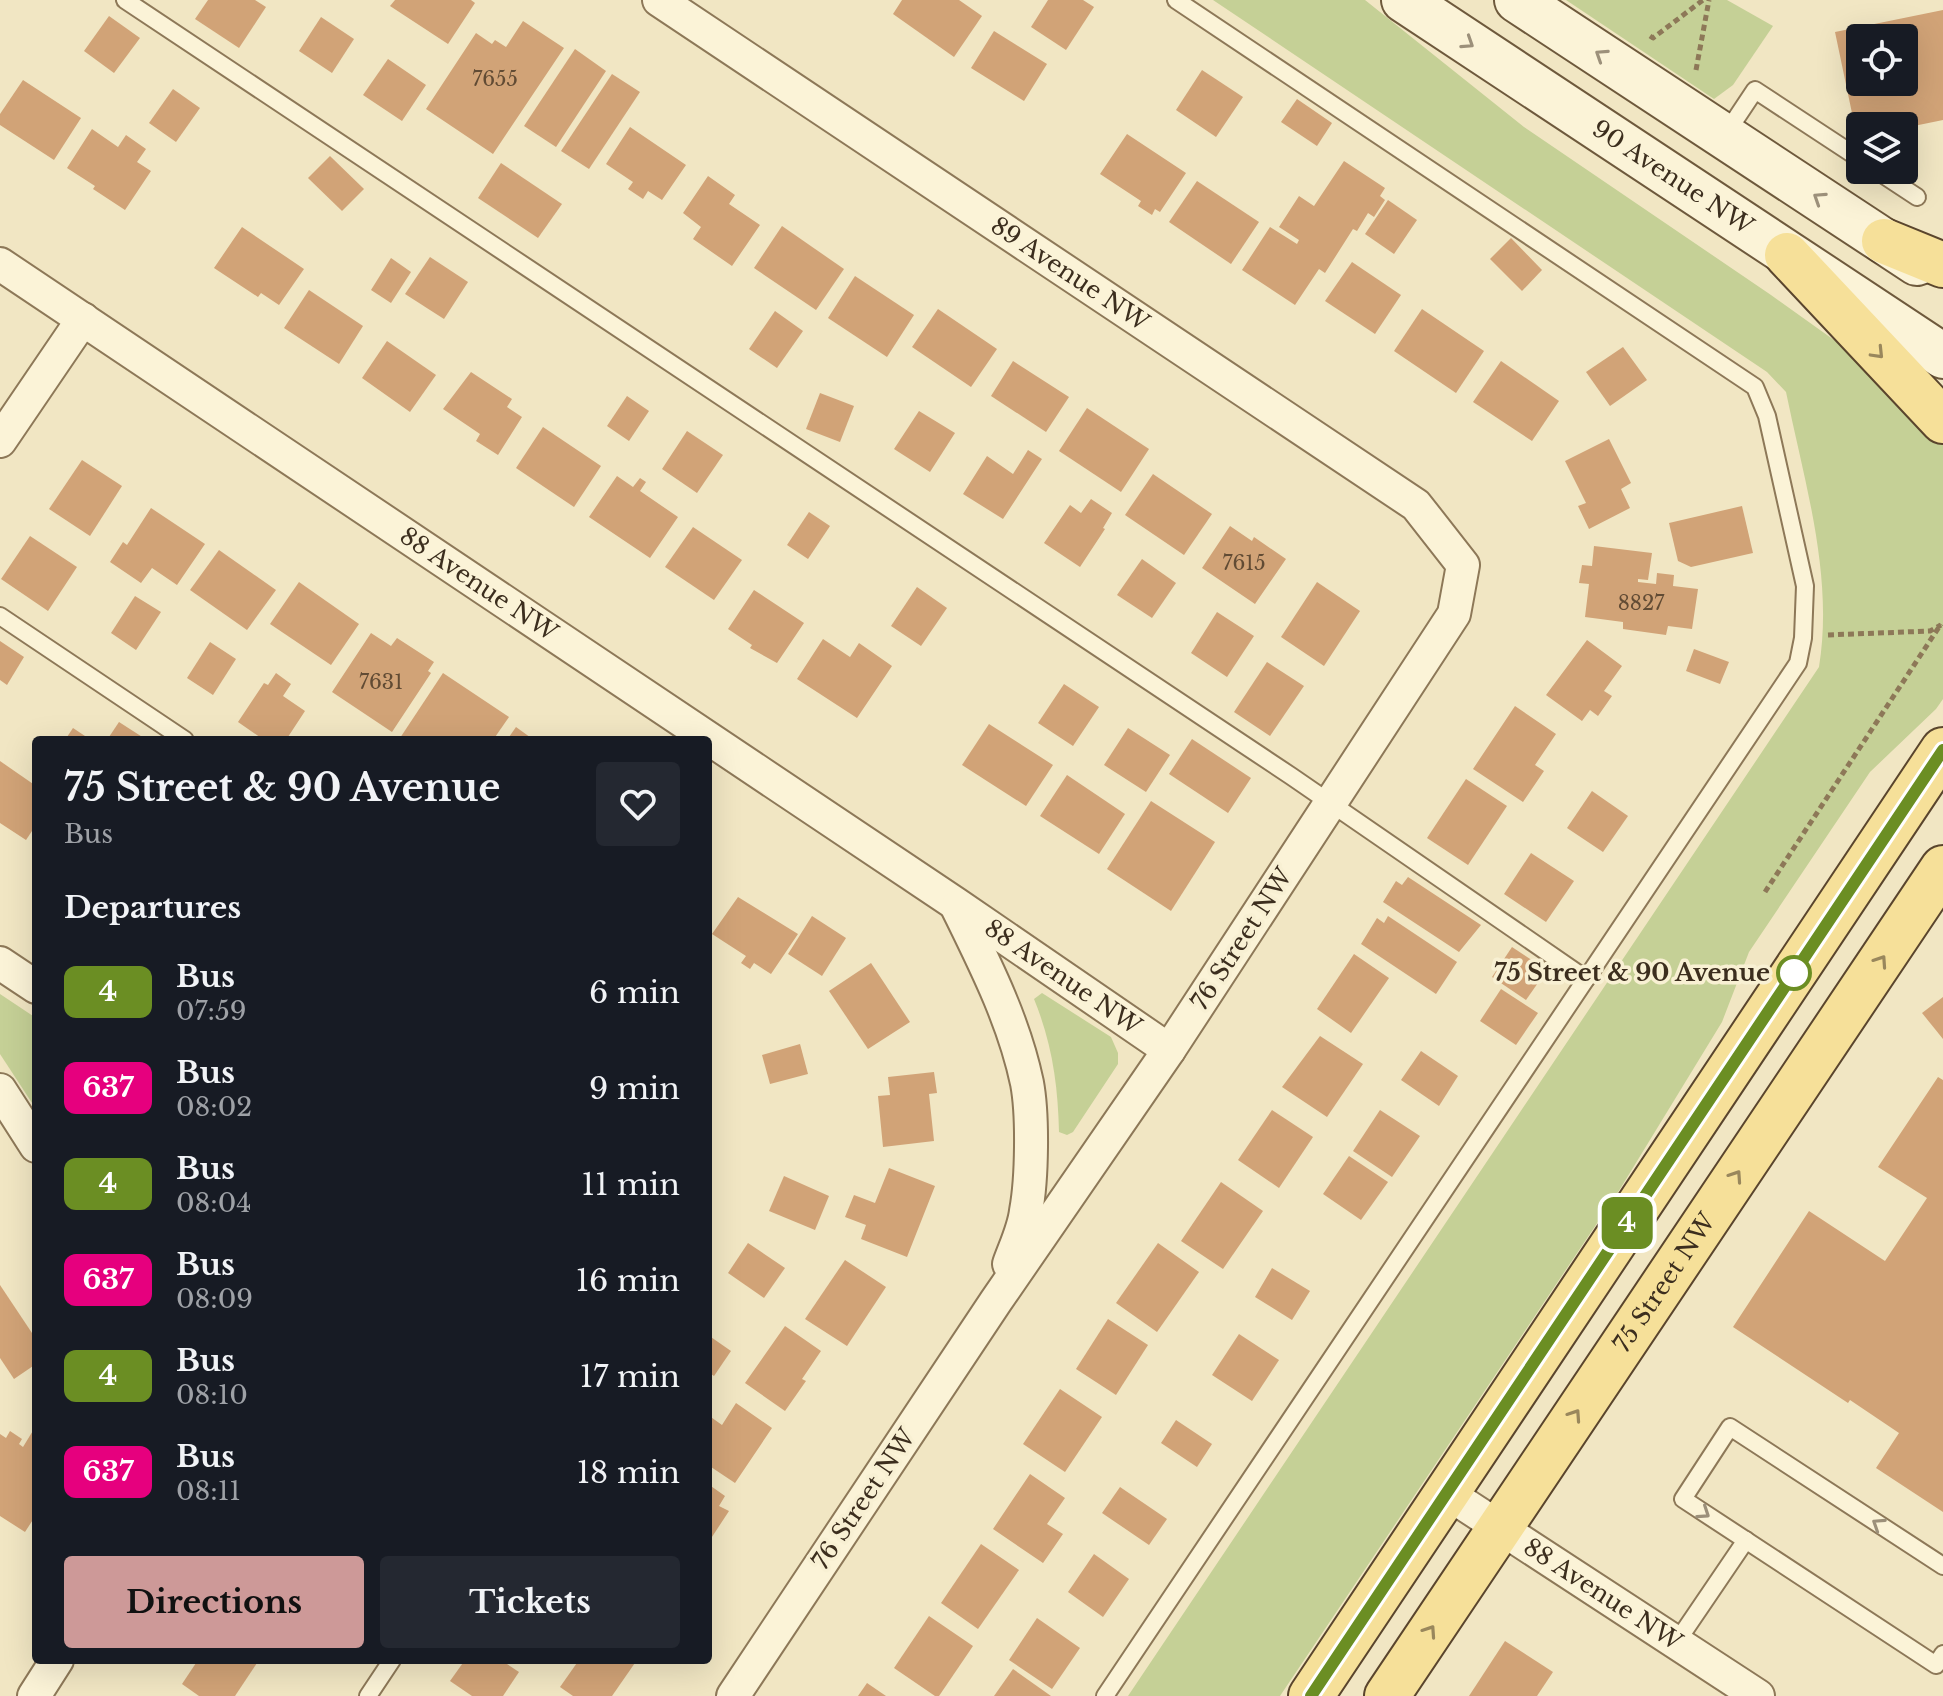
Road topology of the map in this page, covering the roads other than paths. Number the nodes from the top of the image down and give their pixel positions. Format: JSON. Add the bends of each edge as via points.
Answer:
{"nodes":[{"id":1,"x":125,"y":0,"type":"edge"},
{"id":2,"x":659,"y":0,"type":"edge"},
{"id":3,"x":1176,"y":0,"type":"edge"},
{"id":4,"x":1404,"y":0,"type":"edge"},
{"id":5,"x":1517,"y":0,"type":"edge"},
{"id":6,"x":1724,"y":136,"type":"junction"},
{"id":7,"x":1846,"y":150,"type":"edge"},
{"id":8,"x":1897,"y":184,"type":"edge"},
{"id":9,"x":1917,"y":197,"type":"dead end"},
{"id":10,"x":1884,"y":241,"type":"junction"},
{"id":11,"x":1787,"y":255,"type":"junction"},
{"id":12,"x":0,"y":264,"type":"edge"},
{"id":13,"x":1943,"y":265,"type":"edge"},
{"id":14,"x":1943,"y":280,"type":"edge"},
{"id":15,"x":83,"y":319,"type":"junction"},
{"id":16,"x":1943,"y":356,"type":"edge"},
{"id":17,"x":1943,"y":421,"type":"edge"},
{"id":18,"x":0,"y":441,"type":"edge"},
{"id":19,"x":1463,"y":565,"type":"joint"},
{"id":20,"x":0,"y":616,"type":"edge"},
{"id":21,"x":179,"y":736,"type":"edge"},
{"id":22,"x":705,"y":736,"type":"edge"},
{"id":23,"x":712,"y":740,"type":"edge"},
{"id":24,"x":1943,"y":750,"type":"edge"},
{"id":25,"x":1331,"y":803,"type":"junction"},
{"id":26,"x":1943,"y":868,"type":"edge"},
{"id":27,"x":1930,"y":895,"type":"edge"},
{"id":28,"x":956,"y":904,"type":"junction"},
{"id":29,"x":0,"y":963,"type":"edge"},
{"id":30,"x":1586,"y":979,"type":"junction"},
{"id":31,"x":32,"y":984,"type":"edge"},
{"id":32,"x":1169,"y":1050,"type":"junction"},
{"id":33,"x":0,"y":1090,"type":"edge"},
{"id":34,"x":1030,"y":1137,"type":"joint"},
{"id":35,"x":32,"y":1140,"type":"edge"},
{"id":36,"x":996,"y":1301,"type":"junction"},
{"id":37,"x":1447,"y":1493,"type":"junction"},
{"id":38,"x":1499,"y":1528,"type":"junction"},
{"id":39,"x":1746,"y":1540,"type":"junction"},
{"id":40,"x":1943,"y":1566,"type":"edge"},
{"id":41,"x":1676,"y":1643,"type":"junction"},
{"id":42,"x":1943,"y":1654,"type":"edge"},
{"id":43,"x":54,"y":1664,"type":"edge"},
{"id":44,"x":389,"y":1664,"type":"edge"},
{"id":45,"x":34,"y":1696,"type":"edge"},
{"id":46,"x":368,"y":1696,"type":"edge"},
{"id":47,"x":733,"y":1696,"type":"edge"},
{"id":48,"x":1105,"y":1696,"type":"edge"},
{"id":49,"x":1311,"y":1696,"type":"edge"},
{"id":50,"x":1387,"y":1696,"type":"edge"},
{"id":51,"x":1758,"y":1696,"type":"edge"}],
"edges":[{"from":1,"to":25,"type":"lane"},
{"from":2,"to":19,"type":"street","name":"89 Avenue NW","via":[[1416,505]]},
{"from":3,"to":30,"type":"lane","via":[[1755,387],[1767,416],[1805,586],[1798,663]]},
{"from":4,"to":11,"type":"main road","name":"90 Avenue NW","one_way":true},
{"from":6,"to":5,"type":"main road","one_way":true},
{"from":6,"to":7,"type":"lane","via":[[1755,90]]},
{"from":10,"to":6,"type":"main road","one_way":true},
{"from":8,"to":9,"type":"lane"},
{"from":10,"to":13,"type":"main road"},
{"from":10,"to":14,"type":"main road"},
{"from":11,"to":16,"type":"main road","name":"90 Avenue NW"},
{"from":11,"to":17,"type":"main road","one_way":true},
{"from":12,"to":15,"type":"street","name":"88 Avenue NW"},
{"from":15,"to":18,"type":"street"},
{"from":15,"to":22,"type":"street","name":"88 Avenue NW"},
{"from":19,"to":25,"type":"street","name":"76 Street NW","via":[[1454,614]]},
{"from":20,"to":21,"type":"lane"},
{"from":23,"to":28,"type":"street","name":"88 Avenue NW"},
{"from":24,"to":37,"type":"main road"},
{"from":25,"to":30,"type":"lane"},
{"from":25,"to":32,"type":"street","name":"76 Street NW"},
{"from":26,"to":27,"type":"main road","name":"75 Street NW"},
{"from":38,"to":27,"type":"main road","name":"75 Street NW","one_way":true},
{"from":28,"to":32,"type":"street","name":"88 Avenue NW"},
{"from":28,"to":34,"type":"street","name":"88 Avenue NW","via":[[1014,1036],[1027,1086]]},
{"from":29,"to":31,"type":"street"},
{"from":30,"to":48,"type":"lane"},
{"from":32,"to":36,"type":"street","name":"76 Street NW"},
{"from":33,"to":35,"type":"street"},
{"from":34,"to":36,"type":"street","name":"76 Street NW","via":[[1026,1213]]},
{"from":36,"to":47,"type":"street","name":"76 Street NW"},
{"from":37,"to":38,"type":"street","name":"88 Avenue NW"},
{"from":37,"to":49,"type":"main road"},
{"from":38,"to":41,"type":"street","name":"88 Avenue NW"},
{"from":50,"to":38,"type":"main road","name":"75 Street NW","one_way":true},
{"from":40,"to":39,"type":"lane","one_way":true,"via":[[1730,1427],[1683,1499]]},
{"from":39,"to":41,"type":"lane"},
{"from":39,"to":42,"type":"lane","via":[[1936,1665]]},
{"from":41,"to":51,"type":"street","name":"88 Avenue NW"},
{"from":43,"to":45,"type":"street"},
{"from":44,"to":46,"type":"lane"}]}
